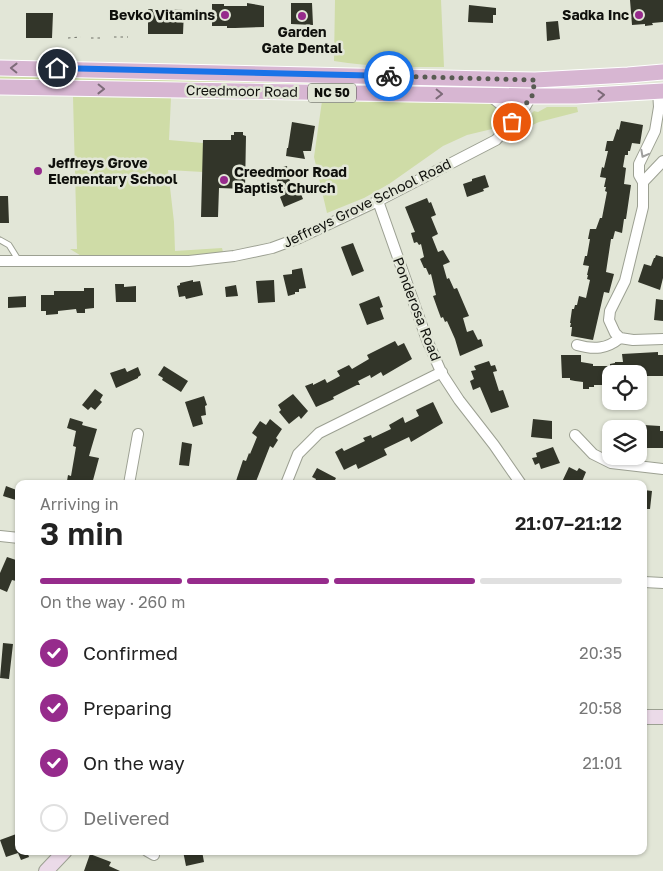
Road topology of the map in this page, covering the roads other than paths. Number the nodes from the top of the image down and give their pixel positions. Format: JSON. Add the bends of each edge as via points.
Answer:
{"nodes":[{"id":1,"x":0,"y":68,"type":"edge"},
{"id":2,"x":663,"y":72,"type":"edge"},
{"id":3,"x":535,"y":80,"type":"junction"},
{"id":4,"x":0,"y":87,"type":"edge"},
{"id":5,"x":660,"y":91,"type":"edge"},
{"id":6,"x":489,"y":94,"type":"junction"},
{"id":7,"x":532,"y":96,"type":"junction"},
{"id":8,"x":512,"y":122,"type":"junction"},
{"id":9,"x":663,"y":160,"type":"edge"},
{"id":10,"x":643,"y":182,"type":"junction"},
{"id":11,"x":378,"y":201,"type":"junction"},
{"id":12,"x":0,"y":240,"type":"edge"},
{"id":13,"x":0,"y":261,"type":"edge"},
{"id":14,"x":19,"y":261,"type":"junction"},
{"id":15,"x":620,"y":338,"type":"junction"},
{"id":16,"x":663,"y":339,"type":"edge"},
{"id":17,"x":577,"y":345,"type":"dead end"},
{"id":18,"x":442,"y":372,"type":"junction"},
{"id":19,"x":138,"y":434,"type":"dead end"},
{"id":20,"x":575,"y":435,"type":"dead end"},
{"id":21,"x":663,"y":469,"type":"edge"},
{"id":22,"x":130,"y":480,"type":"edge"},
{"id":23,"x":288,"y":480,"type":"edge"},
{"id":24,"x":518,"y":480,"type":"edge"},
{"id":25,"x":0,"y":536,"type":"edge"},
{"id":26,"x":15,"y":538,"type":"edge"},
{"id":27,"x":647,"y":582,"type":"edge"},
{"id":28,"x":663,"y":583,"type":"edge"},
{"id":29,"x":647,"y":717,"type":"edge"},
{"id":30,"x":663,"y":717,"type":"edge"},
{"id":31,"x":61,"y":855,"type":"edge"},
{"id":32,"x":46,"y":871,"type":"edge"}],
"edges":[{"from":3,"to":1,"type":"main road","name":"Creedmoor Road","number":"NC 50","one_way":true},
{"from":2,"to":3,"type":"main road","name":"Creedmoor Road","number":"NC 50"},
{"from":3,"to":7,"type":"street","name":"Jeffreys Grove School Road"},
{"from":4,"to":6,"type":"main road","name":"Creedmoor Road","number":"NC 50","one_way":true},
{"from":7,"to":5,"type":"main road","name":"Creedmoor Road","number":"NC 50","one_way":true},
{"from":5,"to":10,"type":"street","one_way":true,"via":[[655,131],[639,164]]},
{"from":6,"to":7,"type":"main road","name":"Creedmoor Road","number":"NC 50"},
{"from":6,"to":8,"type":"street","via":[[509,111]]},
{"from":7,"to":8,"type":"street","name":"Jeffreys Grove School Road"},
{"from":8,"to":11,"type":"street","name":"Jeffreys Grove School Road","via":[[496,140]]},
{"from":9,"to":10,"type":"street"},
{"from":10,"to":15,"type":"street","via":[[643,207],[625,281],[610,311],[609,320]]},
{"from":11,"to":14,"type":"street","name":"Jeffreys Grove School Road","via":[[299,238],[234,256],[189,261]]},
{"from":11,"to":18,"type":"street","name":"Ponderosa Road","via":[[427,340]]},
{"from":12,"to":14,"type":"lane","via":[[9,244]]},
{"from":13,"to":14,"type":"street","name":"Jeffreys Grove School Road"},
{"from":15,"to":16,"type":"street"},
{"from":15,"to":17,"type":"street","via":[[606,347]]},
{"from":18,"to":23,"type":"street","via":[[319,433],[298,454]]},
{"from":18,"to":24,"type":"street","name":"Ponderosa Road"},
{"from":19,"to":22,"type":"street"},
{"from":20,"to":21,"type":"street","via":[[593,454],[611,463]]},
{"from":25,"to":26,"type":"street"},
{"from":27,"to":28,"type":"street"},
{"from":29,"to":30,"type":"street"},
{"from":31,"to":32,"type":"street"}]}
